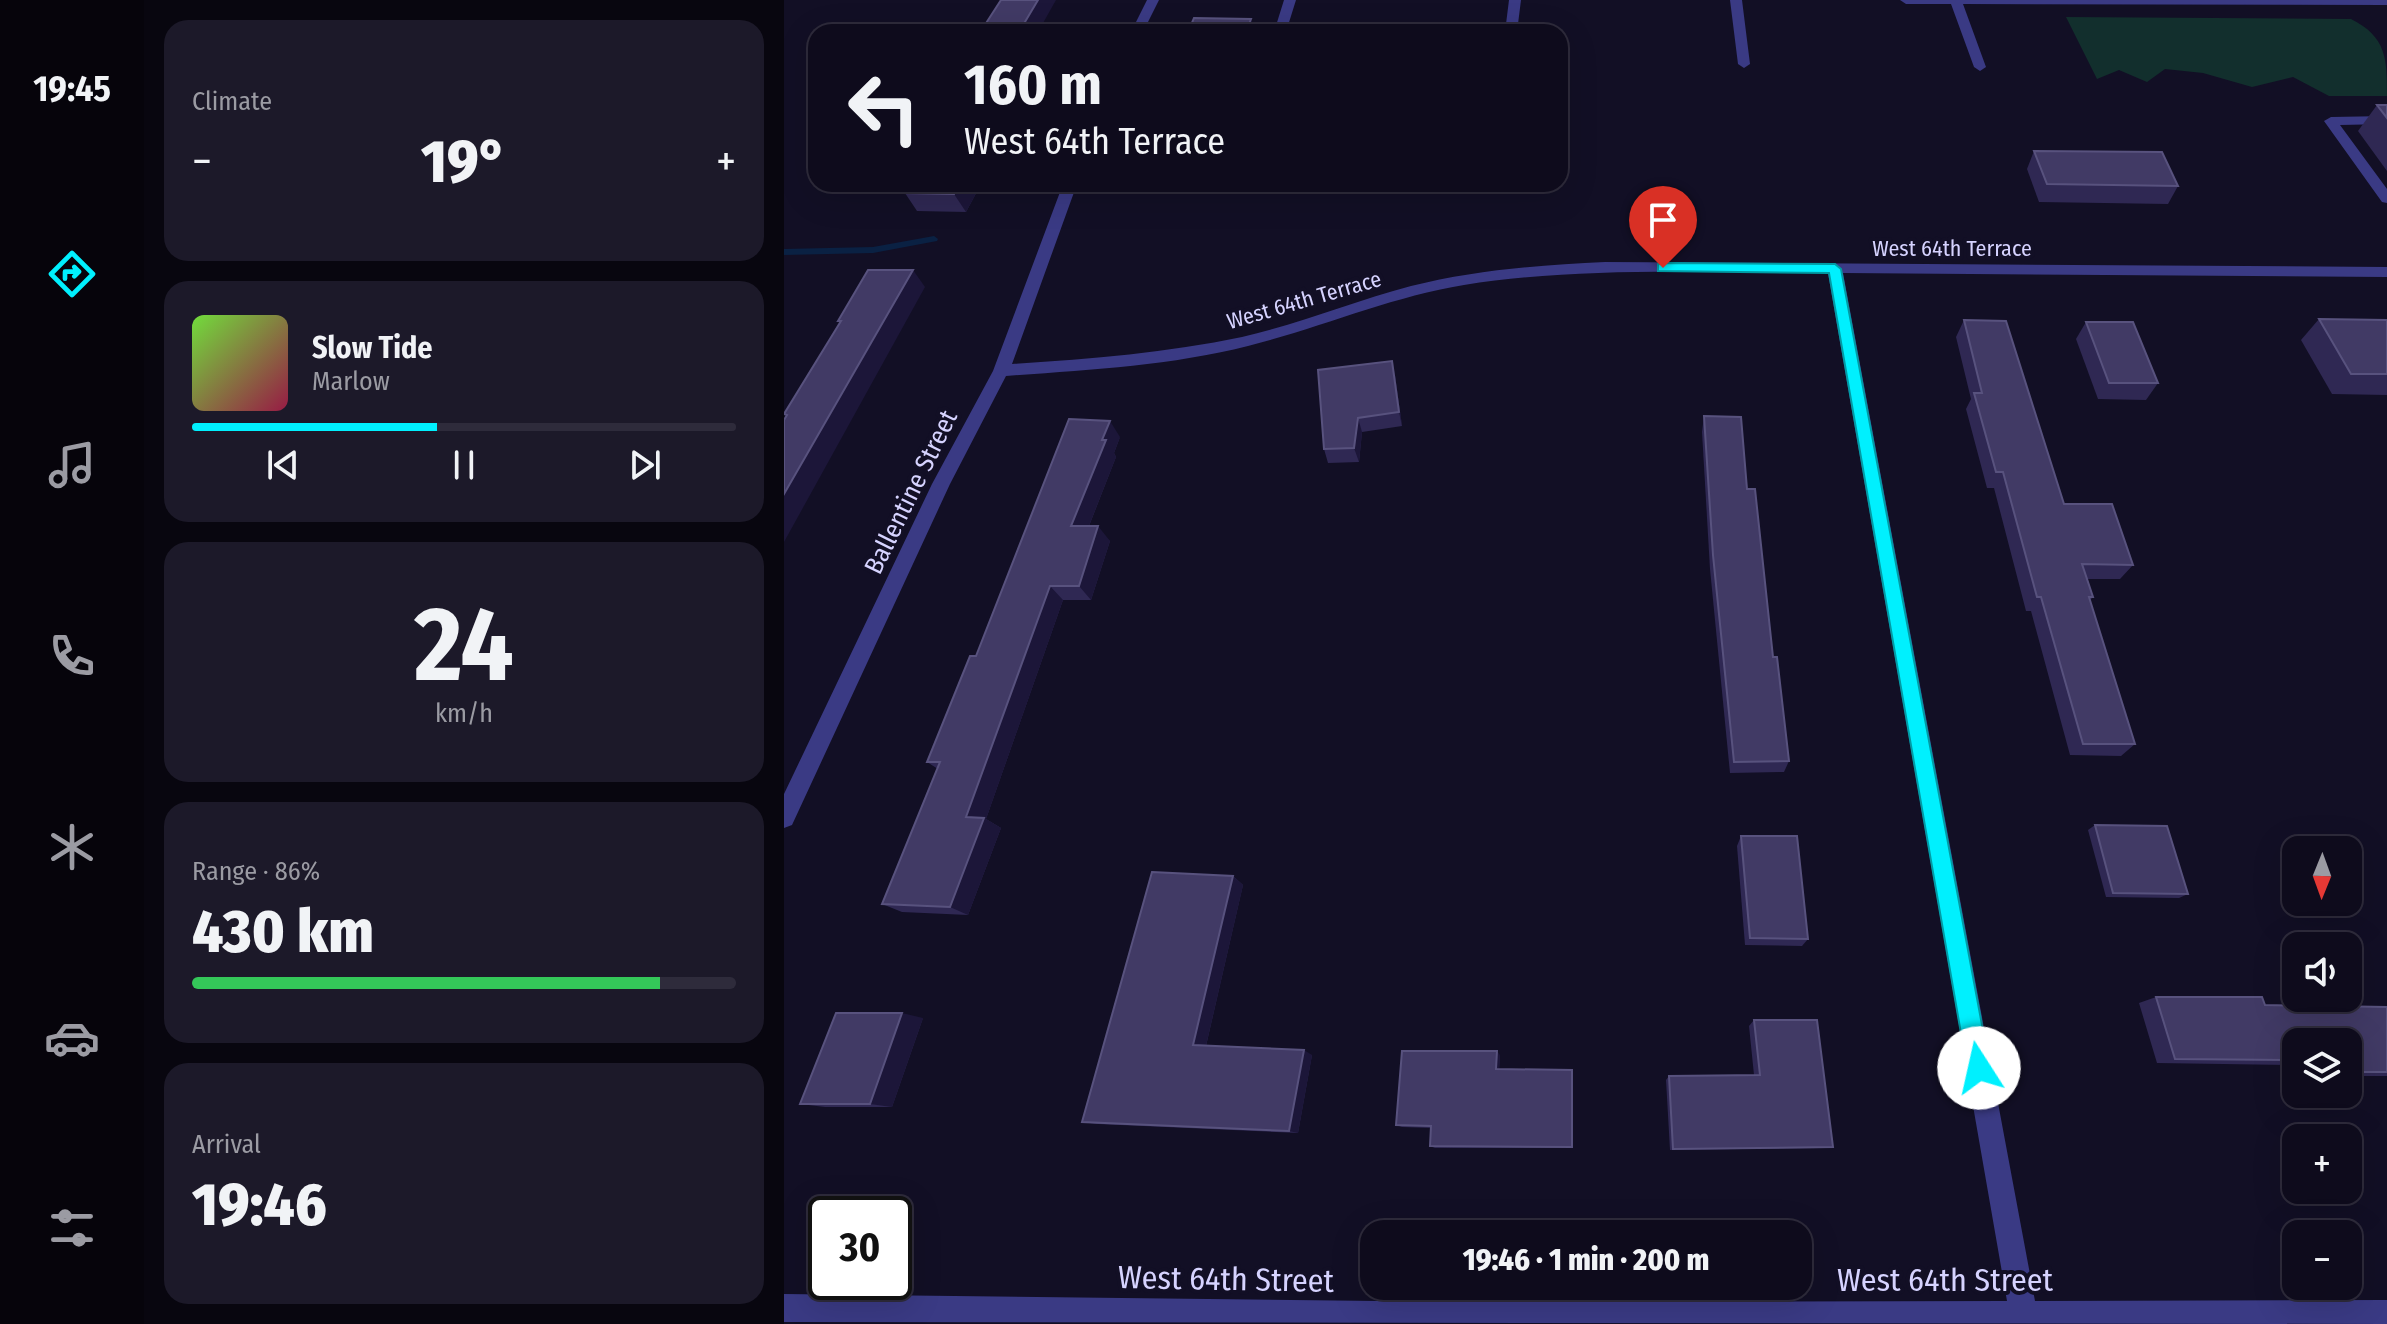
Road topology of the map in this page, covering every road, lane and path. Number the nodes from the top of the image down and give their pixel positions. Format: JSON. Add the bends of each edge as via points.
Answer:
{"nodes":[{"id":1,"x":1153,"y":0,"type":"edge"},
{"id":2,"x":1290,"y":0,"type":"edge"},
{"id":3,"x":1515,"y":0,"type":"edge"},
{"id":4,"x":1736,"y":0,"type":"edge"},
{"id":5,"x":1906,"y":0,"type":"edge"},
{"id":6,"x":1956,"y":0,"type":"edge"},
{"id":7,"x":2028,"y":0,"type":"edge"},
{"id":8,"x":2111,"y":0,"type":"edge"},
{"id":9,"x":2184,"y":0,"type":"edge"},
{"id":10,"x":2230,"y":0,"type":"edge"},
{"id":11,"x":2387,"y":1,"type":"edge"},
{"id":12,"x":1141,"y":24,"type":"edge"},
{"id":13,"x":1282,"y":24,"type":"edge"},
{"id":14,"x":1512,"y":24,"type":"edge"},
{"id":15,"x":1744,"y":64,"type":"dead end"},
{"id":16,"x":1980,"y":67,"type":"dead end"},
{"id":17,"x":2387,"y":120,"type":"edge"},
{"id":18,"x":1067,"y":192,"type":"edge"},
{"id":19,"x":2387,"y":199,"type":"edge"},
{"id":20,"x":1835,"y":269,"type":"junction"},
{"id":21,"x":2387,"y":272,"type":"edge"},
{"id":22,"x":1001,"y":371,"type":"junction"},
{"id":23,"x":784,"y":818,"type":"edge"},
{"id":24,"x":784,"y":1308,"type":"edge"},
{"id":25,"x":2023,"y":1314,"type":"junction"},
{"id":26,"x":2387,"y":1314,"type":"edge"},
{"id":27,"x":1465,"y":1320,"type":"edge"}],
"edges":[{"from":1,"to":12,"type":"street"},
{"from":2,"to":13,"type":"street"},
{"from":3,"to":14,"type":"street"},
{"from":4,"to":15,"type":"street"},
{"from":5,"to":6,"type":"street"},
{"from":6,"to":7,"type":"street"},
{"from":6,"to":16,"type":"street"},
{"from":7,"to":8,"type":"street"},
{"from":8,"to":9,"type":"street"},
{"from":9,"to":10,"type":"street"},
{"from":10,"to":11,"type":"street"},
{"from":17,"to":19,"type":"street","via":[[2331,121]]},
{"from":18,"to":22,"type":"street","name":"Ballentine Street"},
{"from":20,"to":21,"type":"street","name":"West 64th Terrace"},
{"from":20,"to":22,"type":"street","name":"West 64th Terrace","via":[[1535,270],[1412,291],[1191,353]]},
{"from":20,"to":25,"type":"street"},
{"from":22,"to":23,"type":"street","name":"Ballentine Street","via":[[941,484]]},
{"from":24,"to":27,"type":"street","name":"West 64th Street"},
{"from":25,"to":26,"type":"street","name":"West 64th Street"},
{"from":25,"to":27,"type":"street","name":"West 64th Street"}]}
